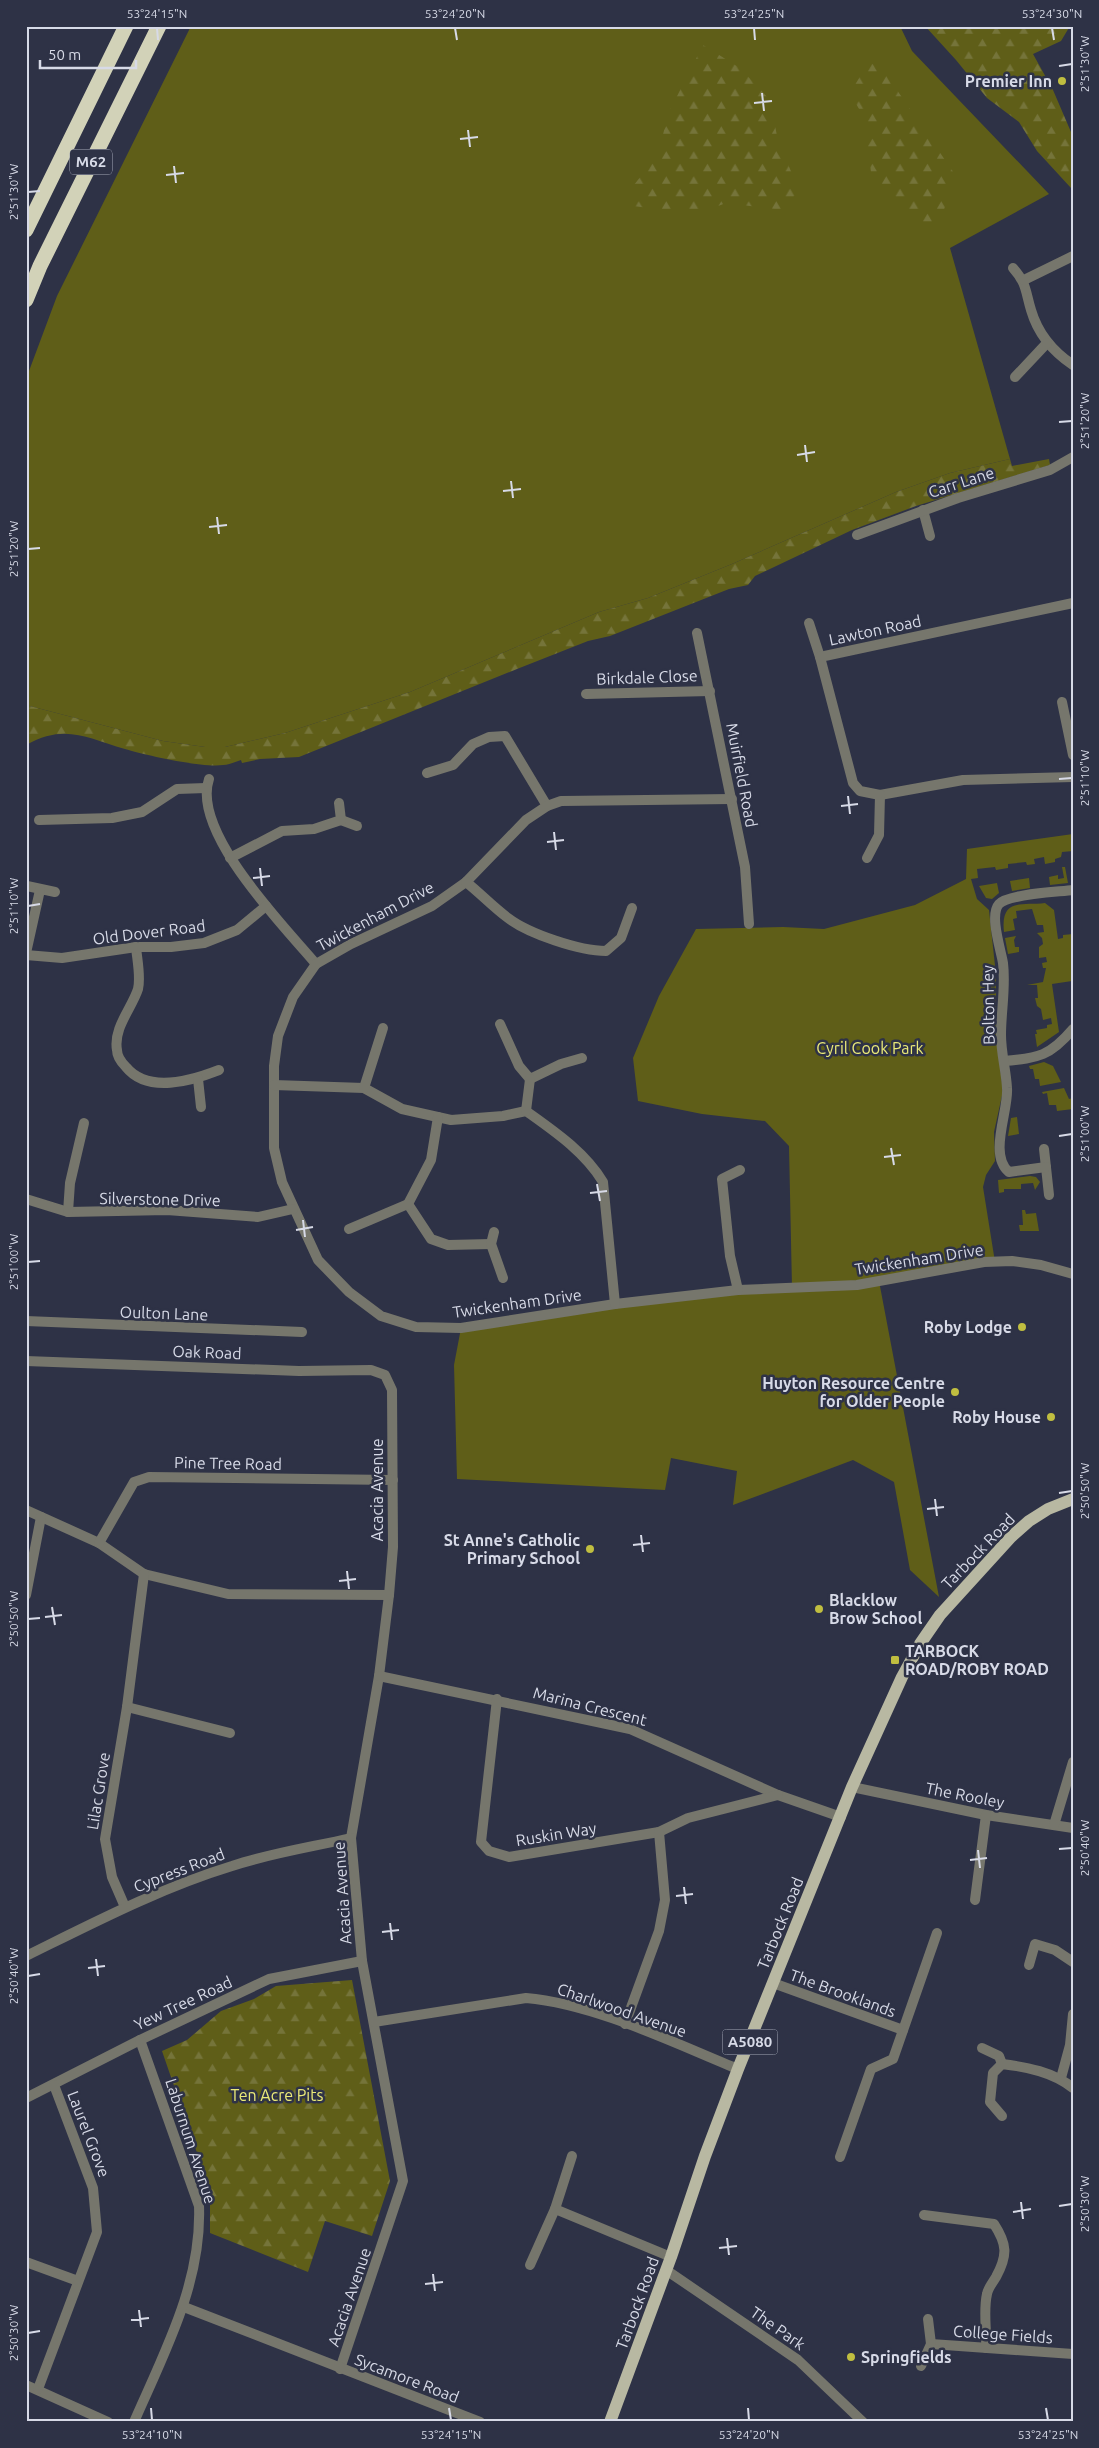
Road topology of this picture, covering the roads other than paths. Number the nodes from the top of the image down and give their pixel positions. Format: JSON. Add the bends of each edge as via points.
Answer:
{"nodes":[{"id":1,"x":125,"y":26,"type":"edge"},
{"id":2,"x":160,"y":26,"type":"edge"},
{"id":3,"x":26,"y":230,"type":"edge"},
{"id":4,"x":1073,"y":256,"type":"edge"},
{"id":5,"x":1013,"y":268,"type":"dead end"},
{"id":6,"x":1024,"y":280,"type":"junction"},
{"id":7,"x":26,"y":300,"type":"edge"},
{"id":8,"x":1047,"y":343,"type":"junction"},
{"id":9,"x":1073,"y":365,"type":"edge"},
{"id":10,"x":1015,"y":377,"type":"dead end"},
{"id":11,"x":1073,"y":457,"type":"edge"},
{"id":12,"x":923,"y":510,"type":"junction"},
{"id":13,"x":857,"y":535,"type":"dead end"},
{"id":14,"x":930,"y":536,"type":"dead end"},
{"id":15,"x":1073,"y":603,"type":"edge"},
{"id":16,"x":810,"y":623,"type":"dead end"},
{"id":17,"x":697,"y":633,"type":"dead end"},
{"id":18,"x":820,"y":657,"type":"junction"},
{"id":19,"x":710,"y":690,"type":"junction"},
{"id":20,"x":586,"y":694,"type":"dead end"},
{"id":21,"x":1062,"y":702,"type":"dead end"},
{"id":22,"x":1073,"y":754,"type":"edge"},
{"id":23,"x":427,"y":773,"type":"dead end"},
{"id":24,"x":1073,"y":777,"type":"edge"},
{"id":25,"x":880,"y":795,"type":"junction"},
{"id":26,"x":732,"y":799,"type":"junction"},
{"id":27,"x":339,"y":803,"type":"dead end"},
{"id":28,"x":547,"y":806,"type":"junction"},
{"id":29,"x":39,"y":820,"type":"dead end"},
{"id":30,"x":341,"y":820,"type":"junction"},
{"id":31,"x":357,"y":826,"type":"dead end"},
{"id":32,"x":230,"y":858,"type":"junction"},
{"id":33,"x":866,"y":858,"type":"dead end"},
{"id":34,"x":466,"y":882,"type":"junction"},
{"id":35,"x":27,"y":886,"type":"edge"},
{"id":36,"x":40,"y":890,"type":"junction"},
{"id":37,"x":1073,"y":890,"type":"edge"},
{"id":38,"x":55,"y":892,"type":"dead end"},
{"id":39,"x":266,"y":906,"type":"junction"},
{"id":40,"x":632,"y":908,"type":"dead end"},
{"id":41,"x":749,"y":924,"type":"dead end"},
{"id":42,"x":136,"y":947,"type":"junction"},
{"id":43,"x":26,"y":954,"type":"edge"},
{"id":44,"x":316,"y":964,"type":"junction"},
{"id":45,"x":500,"y":1024,"type":"dead end"},
{"id":46,"x":383,"y":1028,"type":"dead end"},
{"id":47,"x":1073,"y":1029,"type":"edge"},
{"id":48,"x":582,"y":1058,"type":"dead end"},
{"id":49,"x":1004,"y":1061,"type":"junction"},
{"id":50,"x":219,"y":1070,"type":"dead end"},
{"id":51,"x":198,"y":1079,"type":"junction"},
{"id":52,"x":530,"y":1079,"type":"junction"},
{"id":53,"x":274,"y":1085,"type":"junction"},
{"id":54,"x":364,"y":1088,"type":"junction"},
{"id":55,"x":201,"y":1107,"type":"dead end"},
{"id":56,"x":526,"y":1111,"type":"junction"},
{"id":57,"x":438,"y":1117,"type":"junction"},
{"id":58,"x":84,"y":1123,"type":"dead end"},
{"id":59,"x":1044,"y":1149,"type":"dead end"},
{"id":60,"x":1046,"y":1167,"type":"junction"},
{"id":61,"x":740,"y":1170,"type":"dead end"},
{"id":62,"x":1050,"y":1195,"type":"dead end"},
{"id":63,"x":26,"y":1199,"type":"edge"},
{"id":64,"x":408,"y":1204,"type":"junction"},
{"id":65,"x":293,"y":1209,"type":"junction"},
{"id":66,"x":68,"y":1212,"type":"junction"},
{"id":67,"x":349,"y":1229,"type":"dead end"},
{"id":68,"x":494,"y":1232,"type":"dead end"},
{"id":69,"x":491,"y":1244,"type":"junction"},
{"id":70,"x":1073,"y":1274,"type":"edge"},
{"id":71,"x":503,"y":1278,"type":"dead end"},
{"id":72,"x":738,"y":1290,"type":"junction"},
{"id":73,"x":615,"y":1304,"type":"junction"},
{"id":74,"x":26,"y":1321,"type":"edge"},
{"id":75,"x":302,"y":1332,"type":"dead end"},
{"id":76,"x":26,"y":1361,"type":"edge"},
{"id":77,"x":385,"y":1376,"type":"joint"},
{"id":78,"x":393,"y":1480,"type":"junction"},
{"id":79,"x":1073,"y":1499,"type":"edge"},
{"id":80,"x":26,"y":1510,"type":"edge"},
{"id":81,"x":41,"y":1517,"type":"junction"},
{"id":82,"x":99,"y":1544,"type":"junction"},
{"id":83,"x":144,"y":1574,"type":"junction"},
{"id":84,"x":26,"y":1595,"type":"edge"},
{"id":85,"x":389,"y":1595,"type":"junction"},
{"id":86,"x":379,"y":1676,"type":"junction"},
{"id":87,"x":497,"y":1699,"type":"junction"},
{"id":88,"x":127,"y":1707,"type":"junction"},
{"id":89,"x":230,"y":1733,"type":"dead end"},
{"id":90,"x":1073,"y":1762,"type":"edge"},
{"id":91,"x":852,"y":1787,"type":"junction"},
{"id":92,"x":778,"y":1795,"type":"junction"},
{"id":93,"x":986,"y":1816,"type":"junction"},
{"id":94,"x":841,"y":1817,"type":"junction"},
{"id":95,"x":1054,"y":1825,"type":"junction"},
{"id":96,"x":1073,"y":1828,"type":"edge"},
{"id":97,"x":659,"y":1832,"type":"junction"},
{"id":98,"x":351,"y":1838,"type":"junction"},
{"id":99,"x":975,"y":1900,"type":"dead end"},
{"id":100,"x":125,"y":1907,"type":"junction"},
{"id":101,"x":937,"y":1933,"type":"dead end"},
{"id":102,"x":26,"y":1956,"type":"edge"},
{"id":103,"x":362,"y":1962,"type":"junction"},
{"id":104,"x":1073,"y":1962,"type":"edge"},
{"id":105,"x":1029,"y":1965,"type":"dead end"},
{"id":106,"x":773,"y":1983,"type":"junction"},
{"id":107,"x":1073,"y":2014,"type":"edge"},
{"id":108,"x":374,"y":2022,"type":"junction"},
{"id":109,"x":625,"y":2024,"type":"junction"},
{"id":110,"x":903,"y":2030,"type":"junction"},
{"id":111,"x":140,"y":2040,"type":"junction"},
{"id":112,"x":982,"y":2048,"type":"dead end"},
{"id":113,"x":1002,"y":2064,"type":"junction"},
{"id":114,"x":738,"y":2070,"type":"junction"},
{"id":115,"x":1061,"y":2078,"type":"junction"},
{"id":116,"x":54,"y":2085,"type":"junction"},
{"id":117,"x":1073,"y":2088,"type":"edge"},
{"id":118,"x":26,"y":2098,"type":"edge"},
{"id":119,"x":1002,"y":2116,"type":"dead end"},
{"id":120,"x":572,"y":2156,"type":"dead end"},
{"id":121,"x":840,"y":2157,"type":"dead end"},
{"id":122,"x":555,"y":2209,"type":"junction"},
{"id":123,"x":924,"y":2215,"type":"dead end"},
{"id":124,"x":671,"y":2257,"type":"junction"},
{"id":125,"x":26,"y":2262,"type":"edge"},
{"id":126,"x":530,"y":2265,"type":"dead end"},
{"id":127,"x":666,"y":2270,"type":"junction"},
{"id":128,"x":78,"y":2281,"type":"junction"},
{"id":129,"x":184,"y":2307,"type":"junction"},
{"id":130,"x":928,"y":2319,"type":"dead end"},
{"id":131,"x":931,"y":2344,"type":"junction"},
{"id":132,"x":986,"y":2348,"type":"junction"},
{"id":133,"x":1073,"y":2354,"type":"edge"},
{"id":134,"x":921,"y":2366,"type":"dead end"},
{"id":135,"x":340,"y":2369,"type":"junction"},
{"id":136,"x":26,"y":2385,"type":"edge"},
{"id":137,"x":38,"y":2389,"type":"junction"},
{"id":138,"x":108,"y":2422,"type":"edge"},
{"id":139,"x":134,"y":2422,"type":"edge"},
{"id":140,"x":480,"y":2422,"type":"edge"},
{"id":141,"x":610,"y":2422,"type":"edge"},
{"id":142,"x":863,"y":2422,"type":"edge"}],
"edges":[{"from":1,"to":3,"type":"highway","number":"M62"},
{"from":2,"to":7,"type":"highway","number":"M62"},
{"from":4,"to":6,"type":"street"},
{"from":5,"to":6,"type":"street"},
{"from":6,"to":8,"type":"street","via":[[1031,311]]},
{"from":8,"to":9,"type":"street"},
{"from":8,"to":10,"type":"street"},
{"from":11,"to":12,"type":"street","name":"Carr Lane","via":[[1050,470]]},
{"from":12,"to":13,"type":"street","name":"Carr Lane"},
{"from":12,"to":14,"type":"street"},
{"from":15,"to":18,"type":"street","name":"Lawton Road"},
{"from":16,"to":18,"type":"street"},
{"from":17,"to":19,"type":"street","name":"Muirfield Road"},
{"from":18,"to":25,"type":"street","name":"Lawton Road","via":[[853,783],[860,791]]},
{"from":19,"to":20,"type":"street","name":"Birkdale Close"},
{"from":19,"to":26,"type":"street","name":"Muirfield Road"},
{"from":21,"to":22,"type":"street"},
{"from":23,"to":28,"type":"street","via":[[452,765],[473,744],[489,737],[505,736]]},
{"from":24,"to":25,"type":"street","via":[[963,780]]},
{"from":25,"to":33,"type":"street","via":[[878,835]]},
{"from":26,"to":28,"type":"street","name":"Twickenham Drive","via":[[561,801]]},
{"from":26,"to":41,"type":"street","name":"Muirfield Road","via":[[745,868]]},
{"from":27,"to":30,"type":"street"},
{"from":28,"to":34,"type":"street","name":"Twickenham Drive","via":[[526,820]]},
{"from":29,"to":32,"type":"street","via":[[112,818],[142,812],[177,788],[208,784],[215,832]]},
{"from":30,"to":31,"type":"street"},
{"from":30,"to":32,"type":"street","via":[[314,830],[282,830]]},
{"from":32,"to":39,"type":"street"},
{"from":34,"to":40,"type":"street","via":[[509,919],[551,939],[591,951],[606,951],[621,938]]},
{"from":34,"to":44,"type":"street","name":"Twickenham Drive","via":[[432,906]]},
{"from":35,"to":36,"type":"street"},
{"from":36,"to":38,"type":"street"},
{"from":36,"to":43,"type":"street"},
{"from":37,"to":49,"type":"street","name":"Bolton Hey","via":[[1009,899],[996,909],[1004,980],[1001,1037]]},
{"from":39,"to":42,"type":"street","name":"Old Dover Road","via":[[237,930],[204,943]]},
{"from":39,"to":44,"type":"street"},
{"from":42,"to":43,"type":"street","name":"Old Dover Road","via":[[62,958]]},
{"from":42,"to":51,"type":"street","via":[[138,988],[124,1016],[116,1050],[123,1065],[134,1076],[150,1082]]},
{"from":44,"to":53,"type":"street","name":"Twickenham Drive","via":[[293,997],[278,1036]]},
{"from":45,"to":52,"type":"street","via":[[519,1066]]},
{"from":46,"to":54,"type":"street"},
{"from":47,"to":49,"type":"street","via":[[1050,1051],[1026,1059]]},
{"from":48,"to":52,"type":"street"},
{"from":49,"to":60,"type":"street","name":"Bolton Hey","via":[[1008,1098],[1000,1137],[1004,1167],[1009,1172]]},
{"from":50,"to":51,"type":"street"},
{"from":51,"to":55,"type":"street"},
{"from":52,"to":56,"type":"street"},
{"from":53,"to":54,"type":"street"},
{"from":53,"to":65,"type":"street","name":"Twickenham Drive","via":[[274,1148]]},
{"from":54,"to":57,"type":"street","via":[[402,1109]]},
{"from":56,"to":57,"type":"street","via":[[451,1120]]},
{"from":56,"to":73,"type":"street","via":[[556,1132],[594,1168],[603,1182]]},
{"from":57,"to":64,"type":"street","via":[[430,1160]]},
{"from":58,"to":66,"type":"street","via":[[70,1183]]},
{"from":59,"to":60,"type":"street"},
{"from":60,"to":62,"type":"street"},
{"from":61,"to":72,"type":"street","via":[[722,1179],[730,1256]]},
{"from":63,"to":66,"type":"street","name":"Silverstone Drive"},
{"from":64,"to":67,"type":"street"},
{"from":64,"to":69,"type":"street","via":[[432,1239],[448,1245]]},
{"from":65,"to":66,"type":"street","name":"Silverstone Drive","via":[[258,1218],[167,1210]]},
{"from":65,"to":73,"type":"street","name":"Twickenham Drive","via":[[318,1260],[349,1292],[381,1316],[416,1327],[461,1328]]},
{"from":68,"to":69,"type":"street"},
{"from":69,"to":71,"type":"street"},
{"from":70,"to":72,"type":"street","name":"Twickenham Drive","via":[[1042,1265],[1003,1261],[959,1265],[857,1285]]},
{"from":72,"to":73,"type":"street","name":"Twickenham Drive"},
{"from":74,"to":75,"type":"street","name":"Oulton Lane"},
{"from":76,"to":77,"type":"street","name":"Oak Road","via":[[299,1371],[371,1370]]},
{"from":77,"to":78,"type":"street","name":"Acacia Avenue","via":[[392,1390]]},
{"from":78,"to":82,"type":"street","name":"Pine Tree Road","via":[[148,1478],[134,1482]]},
{"from":78,"to":85,"type":"street","name":"Acacia Avenue"},
{"from":79,"to":91,"type":"main road","name":"Tarbock Road","number":"A5080","via":[[1029,1521],[940,1615],[902,1677]]},
{"from":80,"to":81,"type":"street"},
{"from":81,"to":82,"type":"street"},
{"from":81,"to":84,"type":"street"},
{"from":82,"to":83,"type":"street"},
{"from":83,"to":85,"type":"street","via":[[228,1594]]},
{"from":83,"to":88,"type":"street","name":"Lilac Grove"},
{"from":85,"to":86,"type":"street","name":"Acacia Avenue"},
{"from":86,"to":87,"type":"street","name":"Marina Crescent"},
{"from":86,"to":98,"type":"street","name":"Acacia Avenue"},
{"from":87,"to":92,"type":"street","name":"Marina Crescent","via":[[630,1729]]},
{"from":87,"to":97,"type":"street","name":"Ruskin Way","via":[[481,1842],[489,1851],[510,1856]]},
{"from":88,"to":89,"type":"street"},
{"from":88,"to":100,"type":"street","name":"Lilac Grove","via":[[106,1839],[112,1877]]},
{"from":90,"to":95,"type":"street"},
{"from":91,"to":93,"type":"street","name":"The Rooley"},
{"from":91,"to":94,"type":"main road","name":"Tarbock Road","number":"A5080"},
{"from":92,"to":94,"type":"street","name":"Marina Crescent"},
{"from":92,"to":97,"type":"street","name":"Ruskin Way","via":[[688,1818]]},
{"from":93,"to":95,"type":"street","name":"The Rooley"},
{"from":93,"to":99,"type":"street"},
{"from":94,"to":106,"type":"main road","name":"Tarbock Road","number":"A5080"},
{"from":95,"to":96,"type":"street","name":"The Rooley"},
{"from":97,"to":109,"type":"street","via":[[665,1900],[659,1930]]},
{"from":98,"to":100,"type":"street","name":"Cypress Road","via":[[234,1865]]},
{"from":98,"to":103,"type":"street","name":"Acacia Avenue"},
{"from":100,"to":102,"type":"street","name":"Cypress Road"},
{"from":101,"to":110,"type":"street","name":"The Brooklands"},
{"from":103,"to":108,"type":"street","name":"Acacia Avenue"},
{"from":103,"to":111,"type":"street","name":"Yew Tree Road","via":[[269,1979]]},
{"from":104,"to":105,"type":"street","via":[[1055,1950],[1035,1944]]},
{"from":106,"to":110,"type":"street","name":"The Brooklands"},
{"from":106,"to":114,"type":"main road","name":"Tarbock Road","number":"A5080"},
{"from":107,"to":115,"type":"street","via":[[1070,2045]]},
{"from":108,"to":109,"type":"street","name":"Charlwood Avenue","via":[[526,1998],[551,2000]]},
{"from":108,"to":135,"type":"street","name":"Acacia Avenue","via":[[403,2181]]},
{"from":109,"to":114,"type":"street","name":"Charlwood Avenue"},
{"from":110,"to":121,"type":"street","name":"The Brooklands","via":[[893,2058],[871,2069]]},
{"from":111,"to":116,"type":"street","name":"Yew Tree Road"},
{"from":111,"to":129,"type":"street","name":"Laburnum Avenue","via":[[199,2206],[198,2249]]},
{"from":112,"to":113,"type":"street","via":[[999,2056]]},
{"from":113,"to":115,"type":"street"},
{"from":113,"to":119,"type":"street","via":[[993,2073],[990,2102]]},
{"from":114,"to":124,"type":"main road","name":"Tarbock Road","number":"A5080"},
{"from":115,"to":117,"type":"street"},
{"from":116,"to":118,"type":"street","name":"Yew Tree Road"},
{"from":116,"to":128,"type":"street","name":"Laurel Grove","via":[[93,2188],[97,2232]]},
{"from":120,"to":122,"type":"street"},
{"from":122,"to":124,"type":"street"},
{"from":122,"to":126,"type":"street"},
{"from":123,"to":132,"type":"street","via":[[994,2224],[1000,2233],[1006,2246],[1001,2267],[987,2292]]},
{"from":124,"to":127,"type":"main road","name":"Tarbock Road","number":"A5080"},
{"from":125,"to":128,"type":"street"},
{"from":127,"to":141,"type":"main road","name":"Tarbock Road","number":"A5080"},
{"from":127,"to":142,"type":"street","name":"The Park","via":[[798,2360]]},
{"from":128,"to":137,"type":"street","name":"Laurel Grove"},
{"from":129,"to":135,"type":"street","name":"Sycamore Road"},
{"from":129,"to":139,"type":"street","name":"Laburnum Avenue"},
{"from":130,"to":131,"type":"street"},
{"from":131,"to":132,"type":"street","name":"College Fields"},
{"from":131,"to":134,"type":"street"},
{"from":132,"to":133,"type":"street","name":"College Fields"},
{"from":135,"to":140,"type":"street","name":"Sycamore Road"},
{"from":136,"to":137,"type":"street"},
{"from":137,"to":138,"type":"street"}]}
